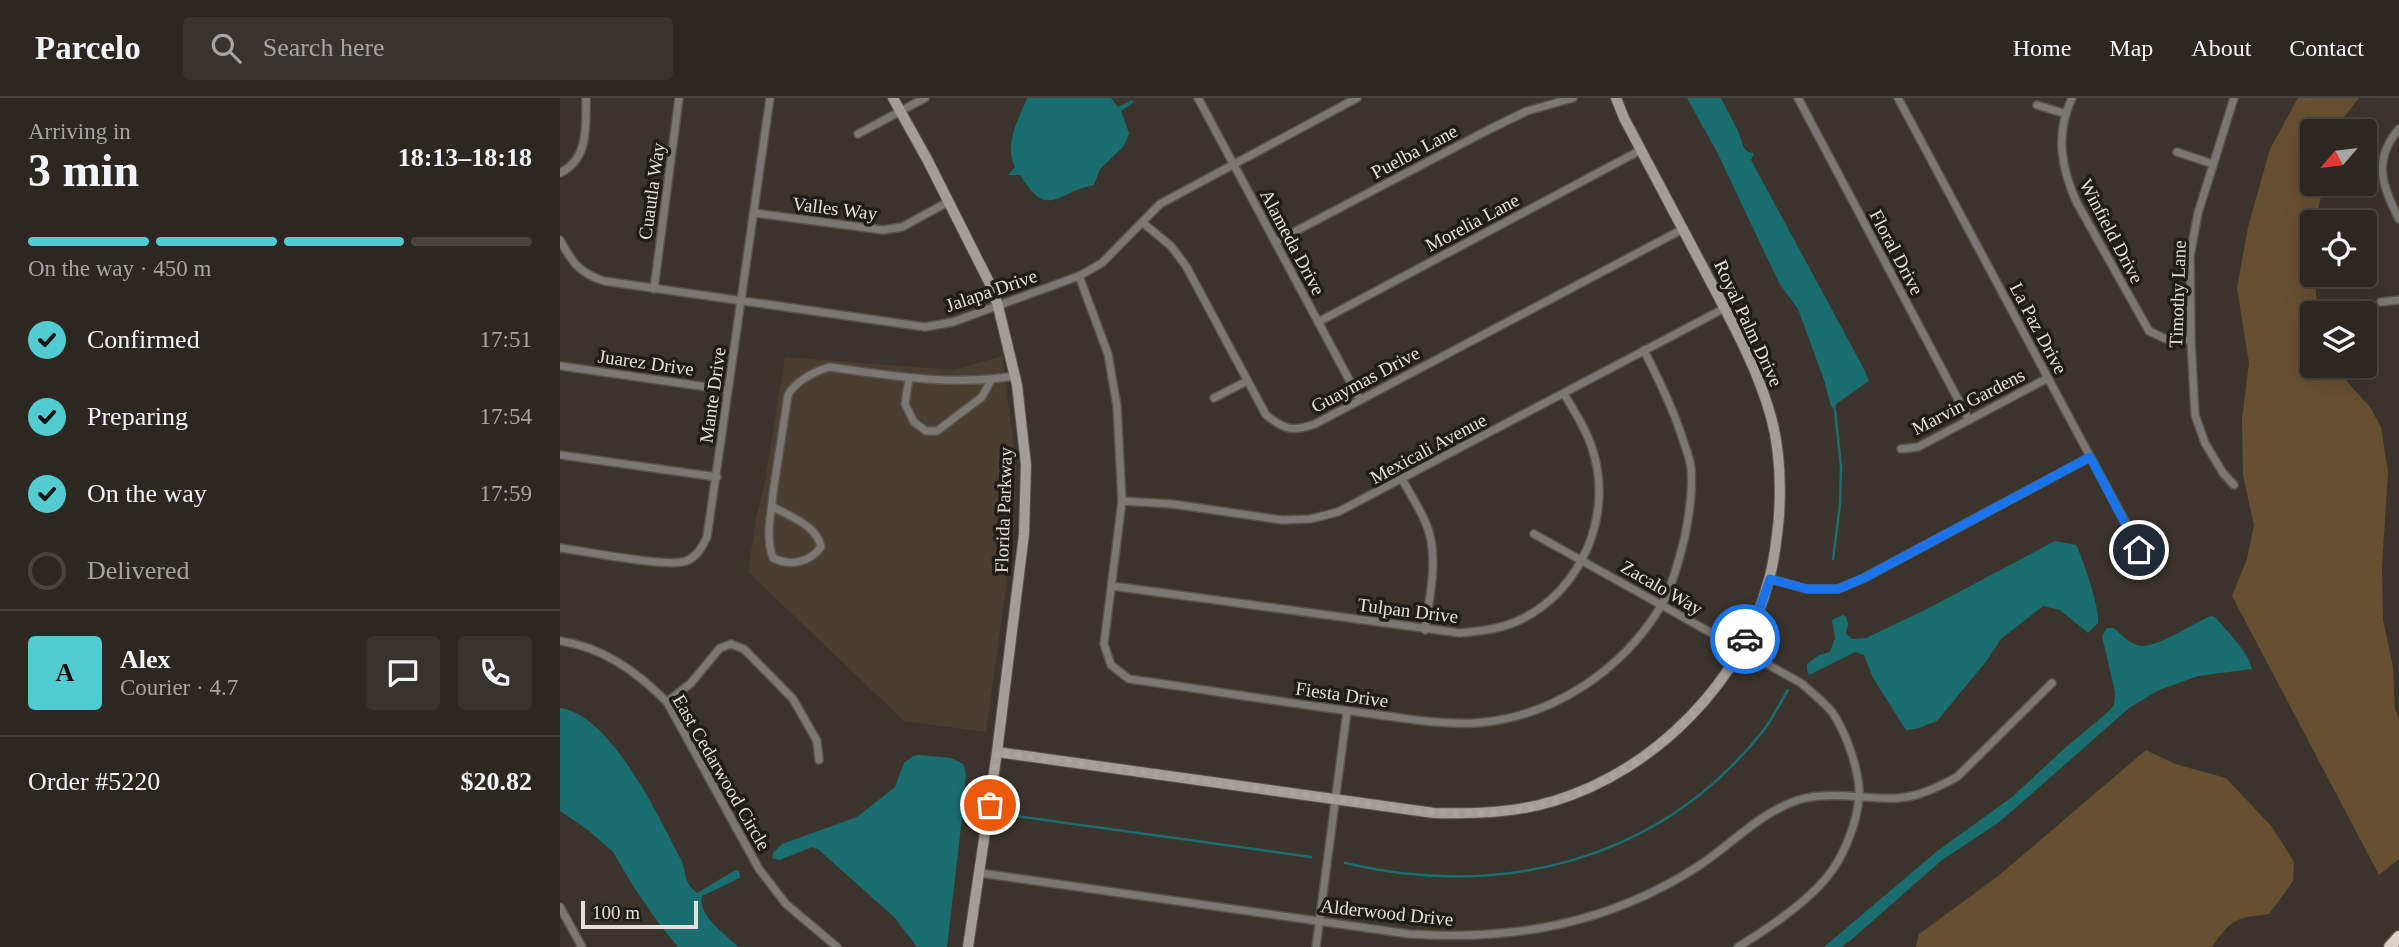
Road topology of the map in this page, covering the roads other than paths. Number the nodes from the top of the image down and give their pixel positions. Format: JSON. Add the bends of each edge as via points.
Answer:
{"nodes":[{"id":1,"x":586,"y":98,"type":"edge"},
{"id":2,"x":680,"y":98,"type":"edge"},
{"id":3,"x":770,"y":98,"type":"edge"},
{"id":4,"x":893,"y":98,"type":"edge"},
{"id":5,"x":925,"y":98,"type":"edge"},
{"id":6,"x":1198,"y":98,"type":"edge"},
{"id":7,"x":1357,"y":98,"type":"edge"},
{"id":8,"x":1573,"y":98,"type":"edge"},
{"id":9,"x":1616,"y":98,"type":"edge"},
{"id":10,"x":1798,"y":98,"type":"edge"},
{"id":11,"x":1898,"y":98,"type":"edge"},
{"id":12,"x":2071,"y":98,"type":"edge"},
{"id":13,"x":2234,"y":98,"type":"edge"},
{"id":14,"x":2038,"y":105,"type":"dead end"},
{"id":15,"x":900,"y":112,"type":"junction"},
{"id":16,"x":2066,"y":114,"type":"junction"},
{"id":17,"x":2399,"y":129,"type":"edge"},
{"id":18,"x":858,"y":134,"type":"dead end"},
{"id":19,"x":1641,"y":150,"type":"junction"},
{"id":20,"x":2177,"y":152,"type":"dead end"},
{"id":21,"x":1234,"y":164,"type":"junction"},
{"id":22,"x":2214,"y":164,"type":"junction"},
{"id":23,"x":560,"y":173,"type":"edge"},
{"id":24,"x":948,"y":202,"type":"junction"},
{"id":25,"x":754,"y":213,"type":"junction"},
{"id":26,"x":2399,"y":219,"type":"edge"},
{"id":27,"x":1143,"y":223,"type":"junction"},
{"id":28,"x":1683,"y":229,"type":"junction"},
{"id":29,"x":560,"y":240,"type":"edge"},
{"id":30,"x":1275,"y":242,"type":"junction"},
{"id":31,"x":1079,"y":275,"type":"junction"},
{"id":32,"x":654,"y":289,"type":"junction"},
{"id":33,"x":742,"y":300,"type":"junction"},
{"id":34,"x":2399,"y":300,"type":"edge"},
{"id":35,"x":2381,"y":302,"type":"dead end"},
{"id":36,"x":998,"y":306,"type":"junction"},
{"id":37,"x":1725,"y":309,"type":"junction"},
{"id":38,"x":1318,"y":321,"type":"junction"},
{"id":39,"x":2191,"y":340,"type":"junction"},
{"id":40,"x":1644,"y":350,"type":"junction"},
{"id":41,"x":560,"y":366,"type":"edge"},
{"id":42,"x":1015,"y":376,"type":"junction"},
{"id":43,"x":909,"y":378,"type":"junction"},
{"id":44,"x":2049,"y":378,"type":"junction"},
{"id":45,"x":991,"y":380,"type":"junction"},
{"id":46,"x":1247,"y":381,"type":"junction"},
{"id":47,"x":729,"y":390,"type":"junction"},
{"id":48,"x":1564,"y":394,"type":"junction"},
{"id":49,"x":1214,"y":398,"type":"dead end"},
{"id":50,"x":1360,"y":400,"type":"junction"},
{"id":51,"x":1969,"y":420,"type":"junction"},
{"id":52,"x":1901,"y":449,"type":"dead end"},
{"id":53,"x":560,"y":455,"type":"edge"},
{"id":54,"x":2090,"y":457,"type":"junction"},
{"id":55,"x":716,"y":477,"type":"junction"},
{"id":56,"x":1402,"y":479,"type":"junction"},
{"id":57,"x":2234,"y":485,"type":"dead end"},
{"id":58,"x":1122,"y":501,"type":"junction"},
{"id":59,"x":772,"y":506,"type":"junction"},
{"id":60,"x":1534,"y":534,"type":"dead end"},
{"id":61,"x":560,"y":548,"type":"edge"},
{"id":62,"x":1583,"y":559,"type":"junction"},
{"id":63,"x":2152,"y":572,"type":"dead end"},
{"id":64,"x":1770,"y":579,"type":"junction"},
{"id":65,"x":1112,"y":586,"type":"junction"},
{"id":66,"x":1661,"y":605,"type":"junction"},
{"id":67,"x":1425,"y":630,"type":"junction"},
{"id":68,"x":560,"y":641,"type":"edge"},
{"id":69,"x":1740,"y":650,"type":"junction"},
{"id":70,"x":2052,"y":683,"type":"dead end"},
{"id":71,"x":667,"y":702,"type":"junction"},
{"id":72,"x":1348,"y":711,"type":"junction"},
{"id":73,"x":997,"y":752,"type":"junction"},
{"id":74,"x":819,"y":760,"type":"dead end"},
{"id":75,"x":1860,"y":797,"type":"junction"},
{"id":76,"x":1337,"y":799,"type":"junction"},
{"id":77,"x":980,"y":873,"type":"junction"},
{"id":78,"x":560,"y":907,"type":"edge"},
{"id":79,"x":1320,"y":921,"type":"junction"},
{"id":80,"x":2399,"y":937,"type":"edge"},
{"id":81,"x":582,"y":947,"type":"edge"},
{"id":82,"x":837,"y":947,"type":"edge"},
{"id":83,"x":968,"y":947,"type":"edge"},
{"id":84,"x":1316,"y":947,"type":"edge"},
{"id":85,"x":1738,"y":947,"type":"edge"},
{"id":86,"x":2390,"y":947,"type":"edge"}],
"edges":[{"from":1,"to":23,"type":"street","via":[[580,155]]},
{"from":2,"to":32,"type":"street","name":"Cuautla Way"},
{"from":3,"to":25,"type":"street","name":"Mante Drive"},
{"from":4,"to":15,"type":"street","name":"Florida Parkway"},
{"from":5,"to":15,"type":"street"},
{"from":6,"to":21,"type":"street","name":"Alameda Drive"},
{"from":7,"to":21,"type":"street","name":"Jalapa Drive"},
{"from":8,"to":30,"type":"street","name":"Puelba Lane","via":[[1527,111]]},
{"from":9,"to":19,"type":"street","name":"Royal Palm Drive"},
{"from":10,"to":51,"type":"street","name":"Floral Drive"},
{"from":11,"to":44,"type":"street","name":"La Paz Drive"},
{"from":12,"to":16,"type":"street","name":"Winfield Drive"},
{"from":13,"to":22,"type":"street","name":"Timothy Lane"},
{"from":14,"to":16,"type":"street"},
{"from":15,"to":18,"type":"street"},
{"from":15,"to":24,"type":"street","name":"Florida Parkway"},
{"from":16,"to":39,"type":"street","name":"Winfield Drive","via":[[2061,147],[2067,181],[2136,311],[2157,336]]},
{"from":17,"to":26,"type":"street","via":[[2385,149],[2382,177]]},
{"from":19,"to":28,"type":"street","name":"Royal Palm Drive"},
{"from":19,"to":38,"type":"street","name":"Morelia Lane"},
{"from":20,"to":22,"type":"street"},
{"from":21,"to":27,"type":"street","name":"Jalapa Drive","via":[[1160,204]]},
{"from":21,"to":30,"type":"street","name":"Alameda Drive"},
{"from":22,"to":39,"type":"street","name":"Timothy Lane","via":[[2190,257]]},
{"from":24,"to":25,"type":"street","name":"Valles Way","via":[[902,227],[883,230]]},
{"from":24,"to":36,"type":"street","name":"Florida Parkway"},
{"from":25,"to":33,"type":"street","name":"Mante Drive"},
{"from":27,"to":31,"type":"street","name":"Jalapa Drive","via":[[1102,263]]},
{"from":27,"to":46,"type":"street","name":"Guaymas Drive","via":[[1171,246],[1186,266]]},
{"from":28,"to":37,"type":"street","name":"Royal Palm Drive"},
{"from":28,"to":50,"type":"street","name":"Guaymas Drive"},
{"from":29,"to":32,"type":"street","name":"Jalapa Drive","via":[[585,275]]},
{"from":30,"to":38,"type":"street","name":"Alameda Drive"},
{"from":31,"to":36,"type":"street","name":"Jalapa Drive"},
{"from":31,"to":58,"type":"street","name":"Fiesta Drive","via":[[1108,354]]},
{"from":32,"to":33,"type":"street","name":"Jalapa Drive"},
{"from":33,"to":36,"type":"street","name":"Jalapa Drive","via":[[925,327]]},
{"from":33,"to":47,"type":"street","name":"Mante Drive"},
{"from":34,"to":35,"type":"street"},
{"from":36,"to":42,"type":"street","name":"Florida Parkway"},
{"from":37,"to":40,"type":"street","name":"Mexicali Avenue"},
{"from":37,"to":64,"type":"street","name":"Royal Palm Drive","via":[[1756,372],[1779,455],[1780,496]]},
{"from":38,"to":50,"type":"street","name":"Alameda Drive"},
{"from":39,"to":57,"type":"street","name":"Timothy Lane","via":[[2198,427]]},
{"from":40,"to":48,"type":"street","name":"Mexicali Avenue"},
{"from":40,"to":66,"type":"street","name":"Fiesta Drive","via":[[1677,418],[1691,466],[1690,512],[1679,562]]},
{"from":41,"to":47,"type":"street","name":"Juarez Drive"},
{"from":42,"to":45,"type":"street"},
{"from":42,"to":73,"type":"street","name":"Florida Parkway","via":[[1026,465],[1024,534]]},
{"from":43,"to":45,"type":"street"},
{"from":43,"to":45,"type":"street","via":[[905,404],[914,422],[926,431],[937,431],[982,397]]},
{"from":43,"to":59,"type":"street","via":[[829,367],[792,388]]},
{"from":44,"to":51,"type":"street","name":"Marvin Gardens"},
{"from":44,"to":54,"type":"street","name":"La Paz Drive"},
{"from":46,"to":49,"type":"street"},
{"from":46,"to":50,"type":"street","name":"Guaymas Drive","via":[[1266,415],[1280,427],[1299,430]]},
{"from":47,"to":55,"type":"street","name":"Mante Drive"},
{"from":48,"to":56,"type":"street","name":"Mexicali Avenue"},
{"from":48,"to":62,"type":"street","name":"Tulpan Drive","via":[[1593,450],[1598,473],[1598,513]]},
{"from":51,"to":52,"type":"street","name":"Marvin Gardens","via":[[1918,447]]},
{"from":53,"to":55,"type":"street"},
{"from":54,"to":63,"type":"street","name":"La Paz Drive"},
{"from":54,"to":64,"type":"street","via":[[1838,589],[1807,589]]},
{"from":55,"to":61,"type":"street","name":"Mante Drive","via":[[707,537],[699,553],[685,561]]},
{"from":56,"to":58,"type":"street","name":"Mexicali Avenue","via":[[1338,512],[1310,519],[1282,520]]},
{"from":56,"to":67,"type":"street","via":[[1426,522],[1432,545]]},
{"from":58,"to":65,"type":"street","name":"Fiesta Drive"},
{"from":59,"to":59,"type":"street","via":[[768,543],[774,558],[794,563],[814,557],[821,547],[813,529]]},
{"from":60,"to":62,"type":"street","name":"Zacalo Way"},
{"from":62,"to":66,"type":"street","name":"Zacalo Way"},
{"from":62,"to":67,"type":"street","name":"Tulpan Drive","via":[[1564,586],[1521,619],[1469,632]]},
{"from":64,"to":69,"type":"street","name":"Royal Palm Drive"},
{"from":65,"to":67,"type":"street","name":"Tulpan Drive"},
{"from":65,"to":72,"type":"street","name":"Fiesta Drive","via":[[1104,644],[1107,659],[1121,675]]},
{"from":66,"to":69,"type":"street","name":"Zacalo Way"},
{"from":66,"to":72,"type":"street","name":"Fiesta Drive","via":[[1621,657],[1570,695],[1540,708],[1503,719],[1463,723]]},
{"from":68,"to":71,"type":"street","name":"East Cedarwood Circle","via":[[613,659],[645,680]]},
{"from":69,"to":75,"type":"street","name":"Zacalo Way","via":[[1801,682],[1831,712],[1851,751]]},
{"from":69,"to":76,"type":"street","name":"Royal Palm Drive","via":[[1706,699],[1662,743],[1596,785],[1555,801],[1524,809],[1461,814]]},
{"from":70,"to":75,"type":"street","name":"Alderwood Drive","via":[[1958,777],[1901,799]]},
{"from":71,"to":74,"type":"street","via":[[691,683],[720,648],[731,644],[744,649],[793,699],[817,741]]},
{"from":71,"to":82,"type":"street","name":"East Cedarwood Circle","via":[[759,869],[786,904]]},
{"from":72,"to":76,"type":"street"},
{"from":73,"to":76,"type":"street","name":"Royal Palm Drive"},
{"from":73,"to":77,"type":"street","name":"Florida Parkway"},
{"from":75,"to":79,"type":"street","name":"Alderwood Drive","via":[[1823,795],[1781,806],[1671,883],[1603,912],[1538,930],[1442,936]]},
{"from":75,"to":85,"type":"street","name":"Zacalo Way","via":[[1833,869],[1810,894]]},
{"from":76,"to":79,"type":"street"},
{"from":77,"to":79,"type":"street","name":"Alderwood Drive"},
{"from":77,"to":83,"type":"street","name":"Florida Parkway"},
{"from":78,"to":81,"type":"street"},
{"from":79,"to":84,"type":"street"},
{"from":80,"to":86,"type":"highway"}]}
